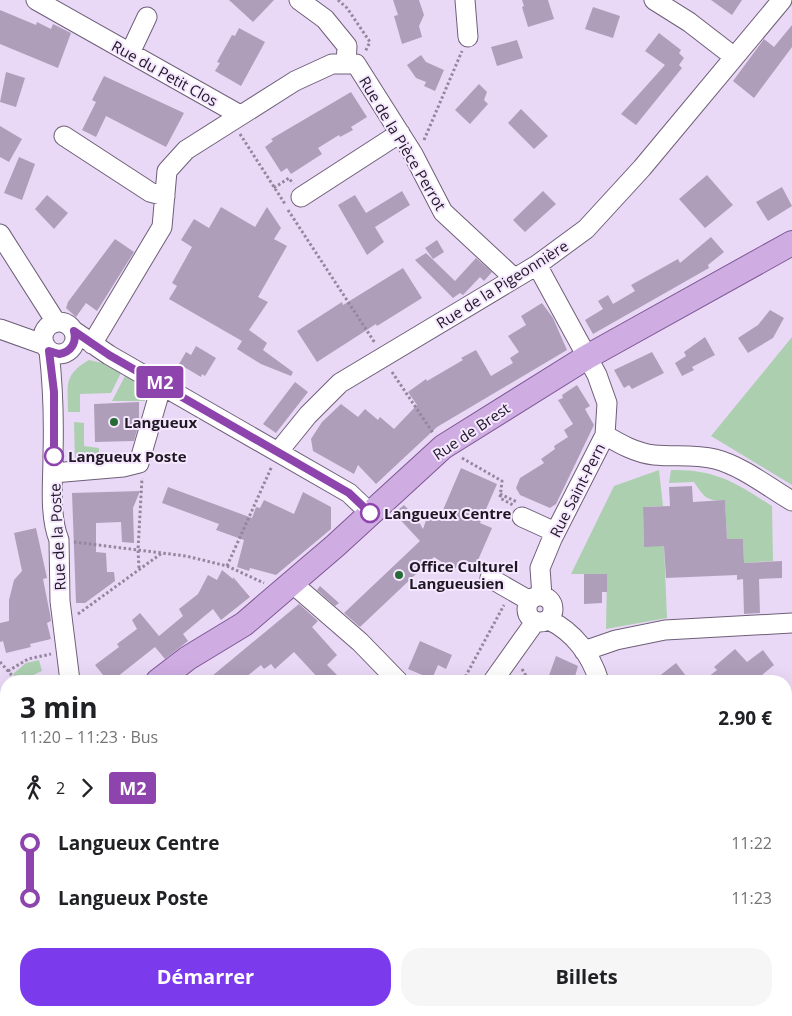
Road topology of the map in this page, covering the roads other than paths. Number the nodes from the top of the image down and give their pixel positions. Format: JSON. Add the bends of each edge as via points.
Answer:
{"nodes":[{"id":1,"x":36,"y":0,"type":"edge"},
{"id":2,"x":299,"y":0,"type":"edge"},
{"id":3,"x":465,"y":0,"type":"edge"},
{"id":4,"x":654,"y":0,"type":"edge"},
{"id":5,"x":782,"y":0,"type":"edge"},
{"id":6,"x":148,"y":17,"type":"dead end"},
{"id":7,"x":468,"y":37,"type":"road end"},
{"id":8,"x":130,"y":53,"type":"junction"},
{"id":9,"x":733,"y":56,"type":"junction"},
{"id":10,"x":346,"y":64,"type":"junction"},
{"id":11,"x":240,"y":115,"type":"junction"},
{"id":12,"x":400,"y":133,"type":"junction"},
{"id":13,"x":64,"y":136,"type":"dead end"},
{"id":14,"x":165,"y":196,"type":"junction"},
{"id":15,"x":301,"y":197,"type":"dead end"},
{"id":16,"x":0,"y":234,"type":"edge"},
{"id":17,"x":792,"y":243,"type":"edge"},
{"id":18,"x":538,"y":265,"type":"junction"},
{"id":19,"x":514,"y":278,"type":"junction"},
{"id":20,"x":0,"y":328,"type":"edge"},
{"id":21,"x":58,"y":339,"type":"junction"},
{"id":22,"x":92,"y":344,"type":"junction"},
{"id":23,"x":587,"y":357,"type":"junction"},
{"id":24,"x":162,"y":384,"type":"junction"},
{"id":25,"x":605,"y":435,"type":"junction"},
{"id":26,"x":278,"y":452,"type":"junction"},
{"id":27,"x":53,"y":473,"type":"junction"},
{"id":28,"x":792,"y":501,"type":"edge"},
{"id":29,"x":519,"y":512,"type":"road end"},
{"id":30,"x":370,"y":513,"type":"junction"},
{"id":31,"x":556,"y":532,"type":"junction"},
{"id":32,"x":490,"y":578,"type":"dead end"},
{"id":33,"x":287,"y":588,"type":"junction"},
{"id":34,"x":536,"y":599,"type":"junction"},
{"id":35,"x":542,"y":621,"type":"junction"},
{"id":36,"x":792,"y":623,"type":"edge"},
{"id":37,"x":584,"y":651,"type":"junction"},
{"id":38,"x":69,"y":675,"type":"edge"},
{"id":39,"x":166,"y":675,"type":"edge"},
{"id":40,"x":392,"y":675,"type":"edge"},
{"id":41,"x":498,"y":675,"type":"edge"},
{"id":42,"x":597,"y":675,"type":"edge"}],
"edges":[{"from":1,"to":8,"type":"street","name":"Rue du Petit Clos"},
{"from":2,"to":10,"type":"street","via":[[325,19],[347,46]]},
{"from":3,"to":7,"type":"street"},
{"from":4,"to":9,"type":"street"},
{"from":5,"to":9,"type":"street","name":"Rue de la Pigeonnière"},
{"from":6,"to":8,"type":"street"},
{"from":8,"to":11,"type":"street","name":"Rue du Petit Clos"},
{"from":9,"to":18,"type":"street","name":"Rue de la Pigeonnière","via":[[642,168],[586,229]]},
{"from":10,"to":11,"type":"street","name":"Rue de la Pièce Perrot","via":[[332,64],[295,81]]},
{"from":10,"to":12,"type":"street","name":"Rue de la Pièce Perrot","via":[[356,64]]},
{"from":11,"to":14,"type":"street","name":"Rue de la Pièce Perrot","via":[[186,150],[167,171]]},
{"from":12,"to":15,"type":"street"},
{"from":12,"to":19,"type":"street","name":"Rue de la Pièce Perrot","via":[[443,212]]},
{"from":13,"to":14,"type":"street","via":[[150,192]]},
{"from":14,"to":22,"type":"street","name":"Rue de la Pièce Perrot","via":[[162,227]]},
{"from":16,"to":21,"type":"street"},
{"from":17,"to":23,"type":"main road","name":"Rue de Brest"},
{"from":18,"to":19,"type":"street","name":"Rue de la Pigeonnière"},
{"from":18,"to":23,"type":"street","name":"Rue Saint-Pern"},
{"from":19,"to":26,"type":"street","name":"Rue de la Pigeonnière","via":[[340,383]]},
{"from":20,"to":21,"type":"street"},
{"from":21,"to":22,"type":"street"},
{"from":21,"to":27,"type":"street","name":"Rue de la Poste"},
{"from":22,"to":24,"type":"street"},
{"from":23,"to":25,"type":"street","name":"Rue Saint-Pern","via":[[607,403]]},
{"from":23,"to":30,"type":"main road","name":"Rue de Brest","via":[[443,447]]},
{"from":24,"to":26,"type":"street"},
{"from":24,"to":27,"type":"street","via":[[139,462],[123,467]]},
{"from":25,"to":28,"type":"street","via":[[627,448],[653,454],[716,459]]},
{"from":25,"to":31,"type":"street","name":"Rue Saint-Pern"},
{"from":26,"to":30,"type":"street","via":[[349,493]]},
{"from":27,"to":38,"type":"street","name":"Rue de la Poste","via":[[60,601]]},
{"from":29,"to":31,"type":"street"},
{"from":30,"to":33,"type":"main road","name":"Rue de Brest"},
{"from":31,"to":34,"type":"street","name":"Rue Saint-Pern","via":[[540,568]]},
{"from":32,"to":34,"type":"street"},
{"from":33,"to":39,"type":"main road","name":"Rue de Brest","via":[[244,624]]},
{"from":33,"to":40,"type":"street","via":[[360,642]]},
{"from":34,"to":35,"type":"street","via":[[552,604],[553,612]]},
{"from":35,"to":37,"type":"street","via":[[563,627],[576,638]]},
{"from":35,"to":41,"type":"street"},
{"from":36,"to":37,"type":"street","via":[[665,630],[616,640]]},
{"from":37,"to":42,"type":"street"}]}
